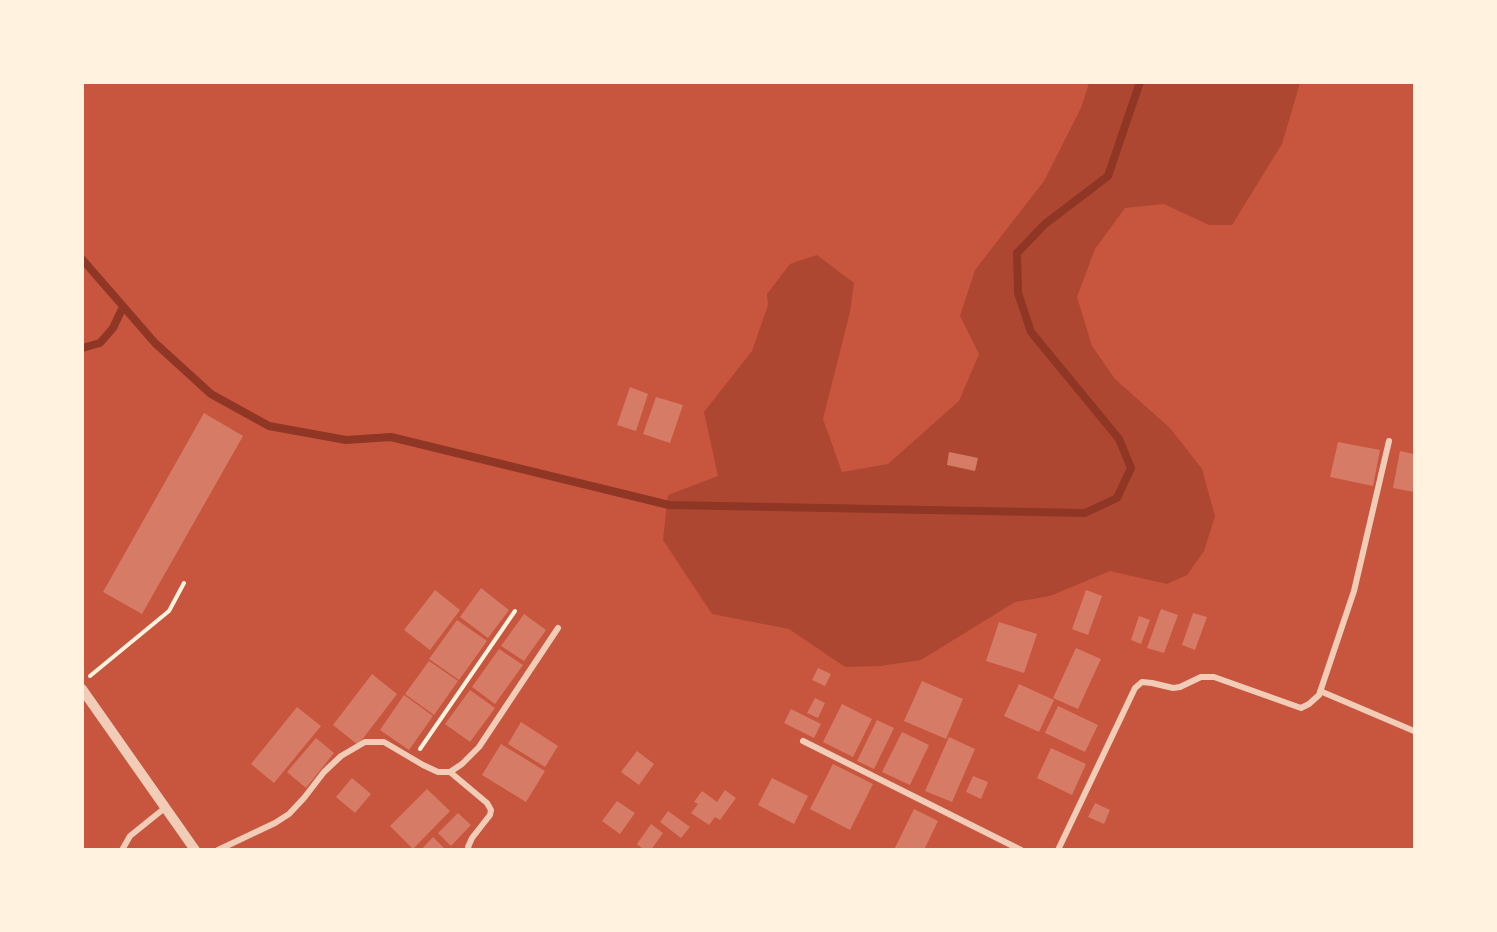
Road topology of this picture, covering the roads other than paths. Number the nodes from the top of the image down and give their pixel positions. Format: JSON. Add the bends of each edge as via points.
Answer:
{"nodes":[{"id":1,"x":1389,"y":441,"type":"dead end"},
{"id":2,"x":558,"y":628,"type":"dead end"},
{"id":3,"x":82,"y":689,"type":"edge"},
{"id":4,"x":1320,"y":691,"type":"junction"},
{"id":5,"x":1414,"y":731,"type":"edge"},
{"id":6,"x":803,"y":741,"type":"dead end"},
{"id":7,"x":450,"y":772,"type":"junction"},
{"id":8,"x":166,"y":807,"type":"junction"},
{"id":9,"x":122,"y":849,"type":"edge"},
{"id":10,"x":195,"y":849,"type":"edge"},
{"id":11,"x":218,"y":849,"type":"edge"},
{"id":12,"x":469,"y":849,"type":"edge"},
{"id":13,"x":1021,"y":849,"type":"edge"},
{"id":14,"x":1058,"y":849,"type":"edge"}],
"edges":[{"from":1,"to":4,"type":"street","via":[[1354,591]]},
{"from":2,"to":7,"type":"street","via":[[479,747]]},
{"from":3,"to":8,"type":"street"},
{"from":4,"to":5,"type":"street"},
{"from":4,"to":14,"type":"street","via":[[1301,708],[1214,676],[1173,688],[1142,682],[1134,688]]},
{"from":6,"to":13,"type":"street"},
{"from":7,"to":11,"type":"street","via":[[438,772],[384,742],[365,742],[324,772],[289,814]]},
{"from":7,"to":12,"type":"street","via":[[491,810]]},
{"from":8,"to":9,"type":"street","via":[[130,836]]},
{"from":8,"to":10,"type":"street"}]}
